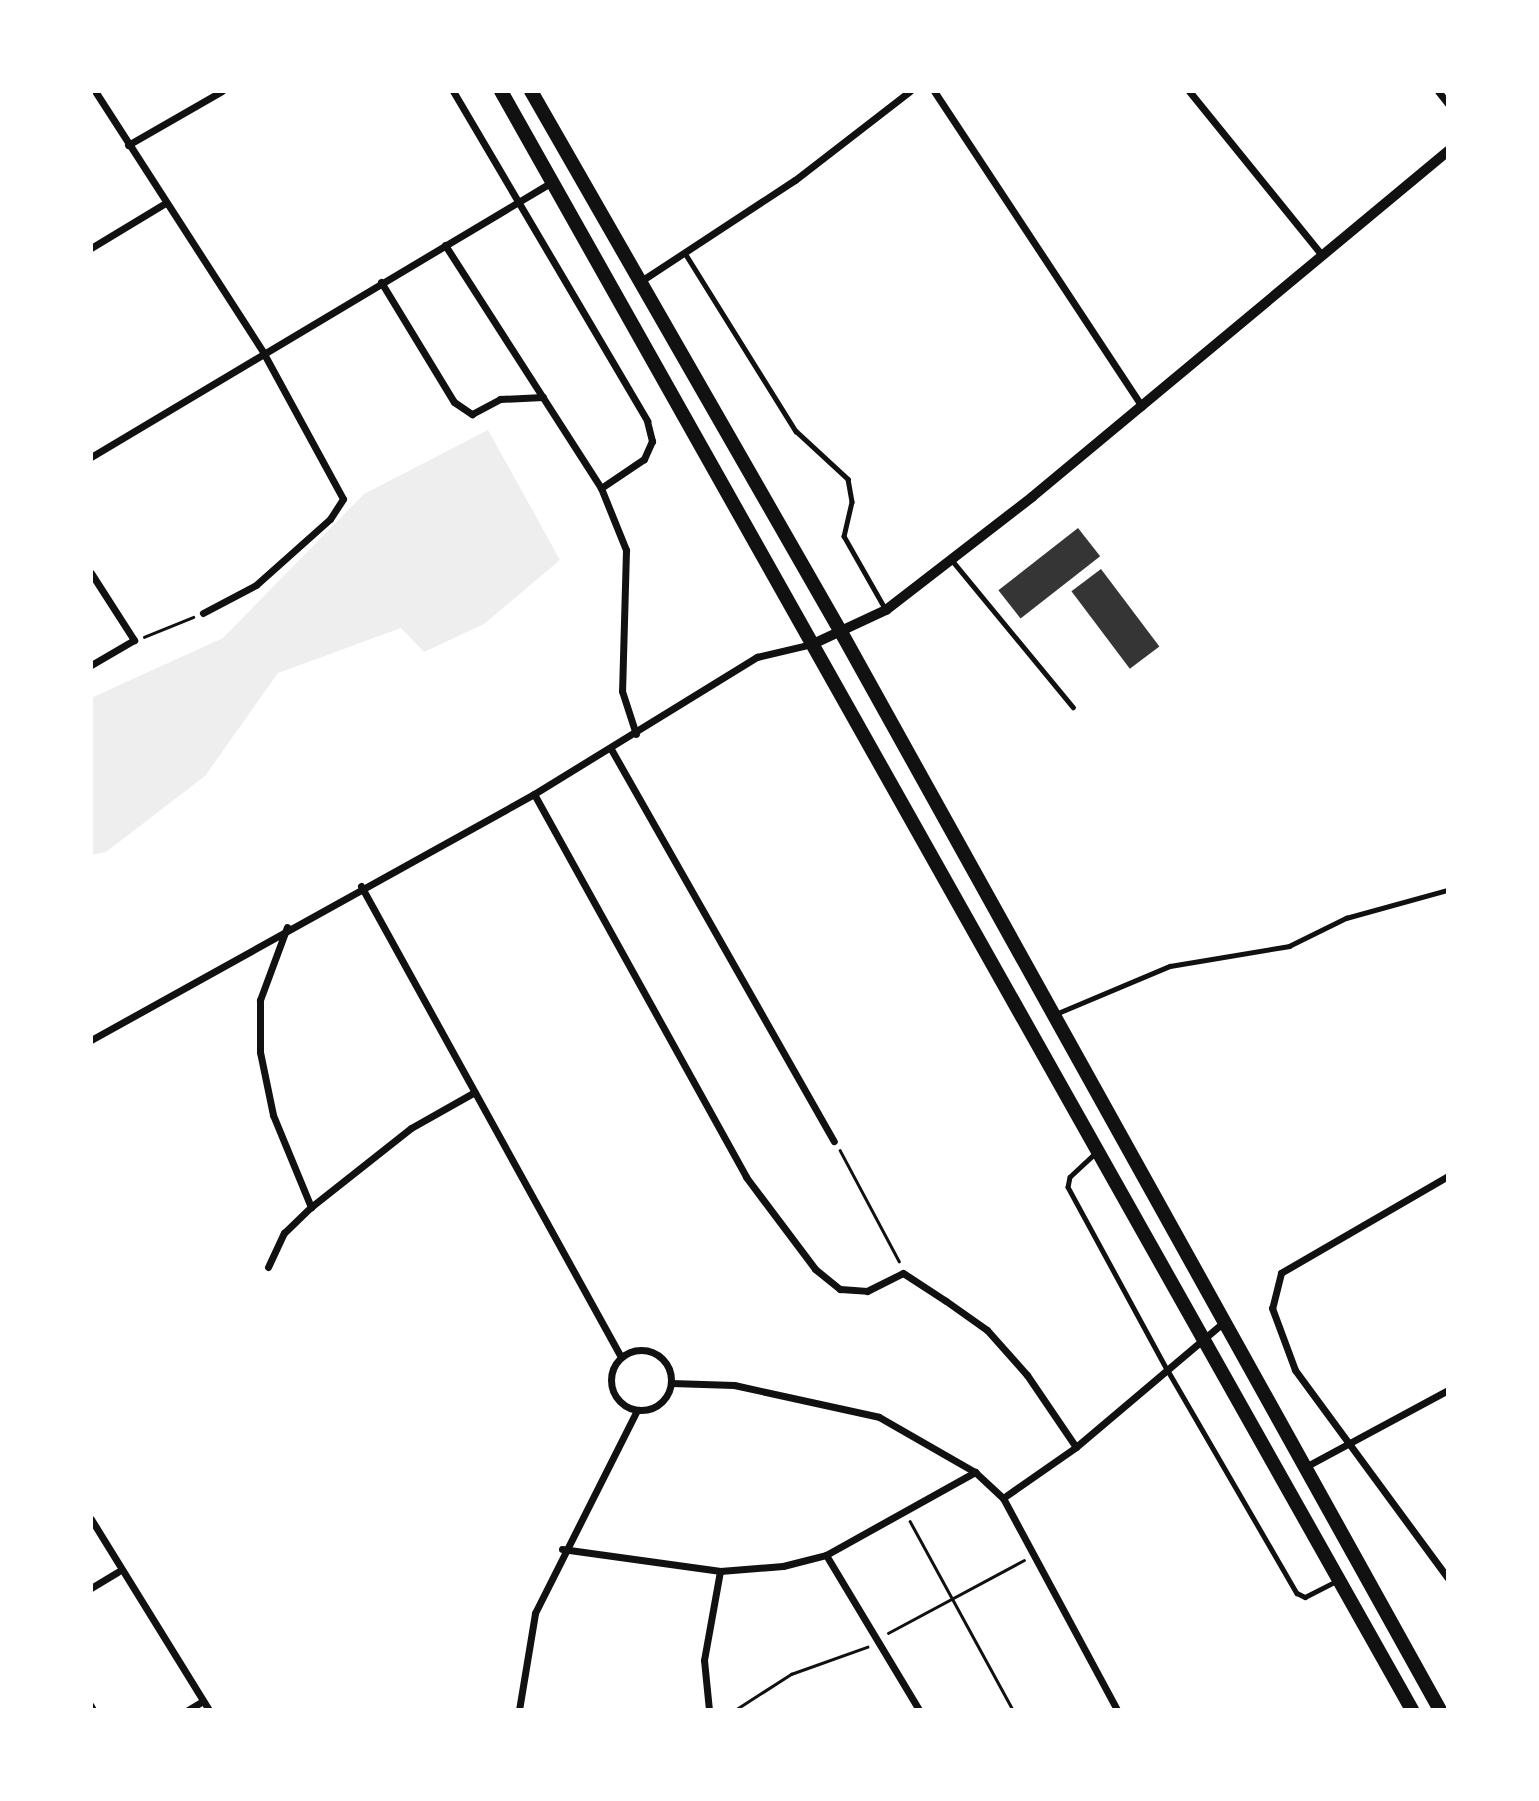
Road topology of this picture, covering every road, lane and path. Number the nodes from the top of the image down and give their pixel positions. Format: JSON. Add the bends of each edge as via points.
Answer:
{"nodes":[{"id":1,"x":95,"y":91,"type":"edge"},
{"id":2,"x":222,"y":91,"type":"edge"},
{"id":3,"x":453,"y":91,"type":"edge"},
{"id":4,"x":501,"y":91,"type":"edge"},
{"id":5,"x":531,"y":91,"type":"edge"},
{"id":6,"x":910,"y":91,"type":"edge"},
{"id":7,"x":934,"y":91,"type":"edge"},
{"id":8,"x":1189,"y":91,"type":"edge"},
{"id":9,"x":1438,"y":91,"type":"edge"},
{"id":10,"x":1448,"y":104,"type":"edge"},
{"id":11,"x":128,"y":145,"type":"junction"},
{"id":12,"x":1448,"y":151,"type":"edge"},
{"id":13,"x":552,"y":182,"type":"junction"},
{"id":14,"x":516,"y":203,"type":"junction"},
{"id":15,"x":164,"y":204,"type":"junction"},
{"id":16,"x":445,"y":245,"type":"junction"},
{"id":17,"x":91,"y":248,"type":"edge"},
{"id":18,"x":684,"y":253,"type":"junction"},
{"id":19,"x":1322,"y":255,"type":"junction"},
{"id":20,"x":641,"y":281,"type":"junction"},
{"id":21,"x":381,"y":282,"type":"junction"},
{"id":22,"x":263,"y":352,"type":"junction"},
{"id":23,"x":543,"y":397,"type":"junction"},
{"id":24,"x":1142,"y":407,"type":"junction"},
{"id":25,"x":91,"y":457,"type":"edge"},
{"id":26,"x":601,"y":488,"type":"junction"},
{"id":27,"x":951,"y":559,"type":"junction"},
{"id":28,"x":91,"y":573,"type":"edge"},
{"id":29,"x":886,"y":610,"type":"junction"},
{"id":30,"x":204,"y":613,"type":"joint"},
{"id":31,"x":841,"y":632,"type":"junction"},
{"id":32,"x":134,"y":640,"type":"junction"},
{"id":33,"x":813,"y":644,"type":"junction"},
{"id":34,"x":91,"y":665,"type":"edge"},
{"id":35,"x":1073,"y":707,"type":"dead end"},
{"id":36,"x":636,"y":734,"type":"junction"},
{"id":37,"x":611,"y":749,"type":"junction"},
{"id":38,"x":534,"y":794,"type":"junction"},
{"id":39,"x":361,"y":886,"type":"junction"},
{"id":40,"x":1448,"y":890,"type":"edge"},
{"id":41,"x":287,"y":927,"type":"junction"},
{"id":42,"x":1051,"y":1017,"type":"junction"},
{"id":43,"x":91,"y":1040,"type":"edge"},
{"id":44,"x":475,"y":1093,"type":"junction"},
{"id":45,"x":834,"y":1141,"type":"joint"},
{"id":46,"x":1099,"y":1150,"type":"junction"},
{"id":47,"x":1448,"y":1175,"type":"edge"},
{"id":48,"x":311,"y":1207,"type":"junction"},
{"id":49,"x":268,"y":1267,"type":"dead end"},
{"id":50,"x":903,"y":1273,"type":"junction"},
{"id":51,"x":1224,"y":1322,"type":"junction"},
{"id":52,"x":1203,"y":1338,"type":"junction"},
{"id":53,"x":621,"y":1357,"type":"junction"},
{"id":54,"x":1167,"y":1369,"type":"junction"},
{"id":55,"x":671,"y":1383,"type":"junction"},
{"id":56,"x":1448,"y":1390,"type":"edge"},
{"id":57,"x":637,"y":1410,"type":"junction"},
{"id":58,"x":1353,"y":1443,"type":"junction"},
{"id":59,"x":1076,"y":1447,"type":"junction"},
{"id":60,"x":1307,"y":1466,"type":"junction"},
{"id":61,"x":975,"y":1472,"type":"junction"},
{"id":62,"x":1003,"y":1499,"type":"junction"},
{"id":63,"x":905,"y":1511,"type":"junction"},
{"id":64,"x":91,"y":1519,"type":"edge"},
{"id":65,"x":562,"y":1549,"type":"junction"},
{"id":66,"x":826,"y":1555,"type":"junction"},
{"id":67,"x":1034,"y":1555,"type":"junction"},
{"id":68,"x":720,"y":1571,"type":"junction"},
{"id":69,"x":118,"y":1572,"type":"junction"},
{"id":70,"x":1448,"y":1578,"type":"edge"},
{"id":71,"x":1338,"y":1580,"type":"junction"},
{"id":72,"x":91,"y":1588,"type":"edge"},
{"id":73,"x":952,"y":1599,"type":"junction"},
{"id":74,"x":879,"y":1640,"type":"junction"},
{"id":75,"x":203,"y":1701,"type":"junction"},
{"id":76,"x":1116,"y":1709,"type":"edge"},
{"id":77,"x":188,"y":1710,"type":"edge"},
{"id":78,"x":209,"y":1710,"type":"edge"},
{"id":79,"x":519,"y":1710,"type":"edge"},
{"id":80,"x":709,"y":1710,"type":"edge"},
{"id":81,"x":735,"y":1710,"type":"edge"},
{"id":82,"x":919,"y":1710,"type":"edge"},
{"id":83,"x":1013,"y":1710,"type":"edge"},
{"id":84,"x":1412,"y":1710,"type":"edge"},
{"id":85,"x":1440,"y":1710,"type":"edge"}],
"edges":[{"from":1,"to":11,"type":"street"},
{"from":2,"to":11,"type":"street"},
{"from":3,"to":14,"type":"street"},
{"from":4,"to":13,"type":"highway"},
{"from":5,"to":20,"type":"highway"},
{"from":6,"to":18,"type":"street","via":[[795,180]]},
{"from":7,"to":24,"type":"street"},
{"from":8,"to":19,"type":"street"},
{"from":9,"to":10,"type":"street"},
{"from":11,"to":15,"type":"street"},
{"from":12,"to":19,"type":"street"},
{"from":13,"to":14,"type":"street"},
{"from":13,"to":33,"type":"highway"},
{"from":14,"to":16,"type":"street"},
{"from":14,"to":26,"type":"street","via":[[647,421],[652,441],[644,459]]},
{"from":15,"to":17,"type":"street"},
{"from":15,"to":22,"type":"street"},
{"from":16,"to":21,"type":"street"},
{"from":16,"to":23,"type":"street"},
{"from":18,"to":20,"type":"street"},
{"from":18,"to":29,"type":"lane","via":[[796,431],[848,479],[852,502],[844,536]]},
{"from":19,"to":24,"type":"street"},
{"from":20,"to":31,"type":"highway"},
{"from":21,"to":22,"type":"street"},
{"from":21,"to":23,"type":"street","via":[[454,402],[472,414],[500,399]]},
{"from":22,"to":25,"type":"street"},
{"from":22,"to":30,"type":"street","via":[[342,499],[330,519],[257,585]]},
{"from":23,"to":26,"type":"street"},
{"from":24,"to":27,"type":"street"},
{"from":26,"to":36,"type":"street","via":[[626,550],[622,691]]},
{"from":27,"to":29,"type":"street"},
{"from":27,"to":35,"type":"lane"},
{"from":28,"to":32,"type":"street"},
{"from":29,"to":31,"type":"street"},
{"from":30,"to":32,"type":"path"},
{"from":31,"to":33,"type":"street"},
{"from":31,"to":42,"type":"highway"},
{"from":32,"to":34,"type":"street"},
{"from":33,"to":36,"type":"street","via":[[757,657]]},
{"from":33,"to":46,"type":"highway"},
{"from":36,"to":37,"type":"street"},
{"from":37,"to":38,"type":"street"},
{"from":37,"to":45,"type":"street"},
{"from":38,"to":39,"type":"street"},
{"from":38,"to":50,"type":"street","via":[[746,1177],[815,1269],[839,1289],[867,1291]]},
{"from":39,"to":41,"type":"street"},
{"from":39,"to":44,"type":"street"},
{"from":40,"to":42,"type":"lane","via":[[1346,918],[1289,946],[1170,966]]},
{"from":41,"to":43,"type":"street"},
{"from":41,"to":48,"type":"street","via":[[260,1000],[260,1052],[272,1115]]},
{"from":42,"to":51,"type":"highway"},
{"from":44,"to":48,"type":"street","via":[[411,1128]]},
{"from":44,"to":53,"type":"street"},
{"from":45,"to":50,"type":"path","via":[[893,1242]]},
{"from":46,"to":52,"type":"highway"},
{"from":46,"to":54,"type":"lane","via":[[1070,1177],[1068,1186]]},
{"from":47,"to":58,"type":"street","via":[[1281,1273],[1273,1286],[1273,1325],[1295,1370]]},
{"from":48,"to":49,"type":"street","via":[[284,1233]]},
{"from":50,"to":59,"type":"street","via":[[987,1330]]},
{"from":51,"to":52,"type":"street"},
{"from":51,"to":60,"type":"highway"},
{"from":52,"to":54,"type":"street"},
{"from":52,"to":71,"type":"highway"},
{"from":53,"to":55,"type":"street","via":[[655,1353]]},
{"from":53,"to":57,"type":"street","via":[[612,1389]]},
{"from":54,"to":59,"type":"street"},
{"from":54,"to":71,"type":"lane","via":[[1297,1593],[1305,1597]]},
{"from":55,"to":57,"type":"street","via":[[660,1404]]},
{"from":55,"to":61,"type":"street","via":[[734,1385],[879,1416]]},
{"from":56,"to":58,"type":"street"},
{"from":57,"to":65,"type":"street"},
{"from":58,"to":60,"type":"street"},
{"from":58,"to":70,"type":"street"},
{"from":59,"to":62,"type":"street"},
{"from":60,"to":85,"type":"highway"},
{"from":61,"to":62,"type":"street"},
{"from":61,"to":63,"type":"street"},
{"from":62,"to":67,"type":"street"},
{"from":63,"to":66,"type":"street"},
{"from":63,"to":73,"type":"path"},
{"from":64,"to":69,"type":"street"},
{"from":65,"to":68,"type":"street"},
{"from":65,"to":79,"type":"street","via":[[535,1613]]},
{"from":66,"to":68,"type":"street"},
{"from":66,"to":74,"type":"street"},
{"from":67,"to":73,"type":"path"},
{"from":67,"to":76,"type":"street"},
{"from":68,"to":80,"type":"street","via":[[704,1660]]},
{"from":69,"to":72,"type":"street"},
{"from":69,"to":75,"type":"street"},
{"from":71,"to":84,"type":"highway"},
{"from":73,"to":74,"type":"path"},
{"from":73,"to":83,"type":"path"},
{"from":74,"to":81,"type":"path","via":[[791,1674]]},
{"from":74,"to":82,"type":"street"},
{"from":75,"to":77,"type":"street"},
{"from":75,"to":78,"type":"street"}]}
